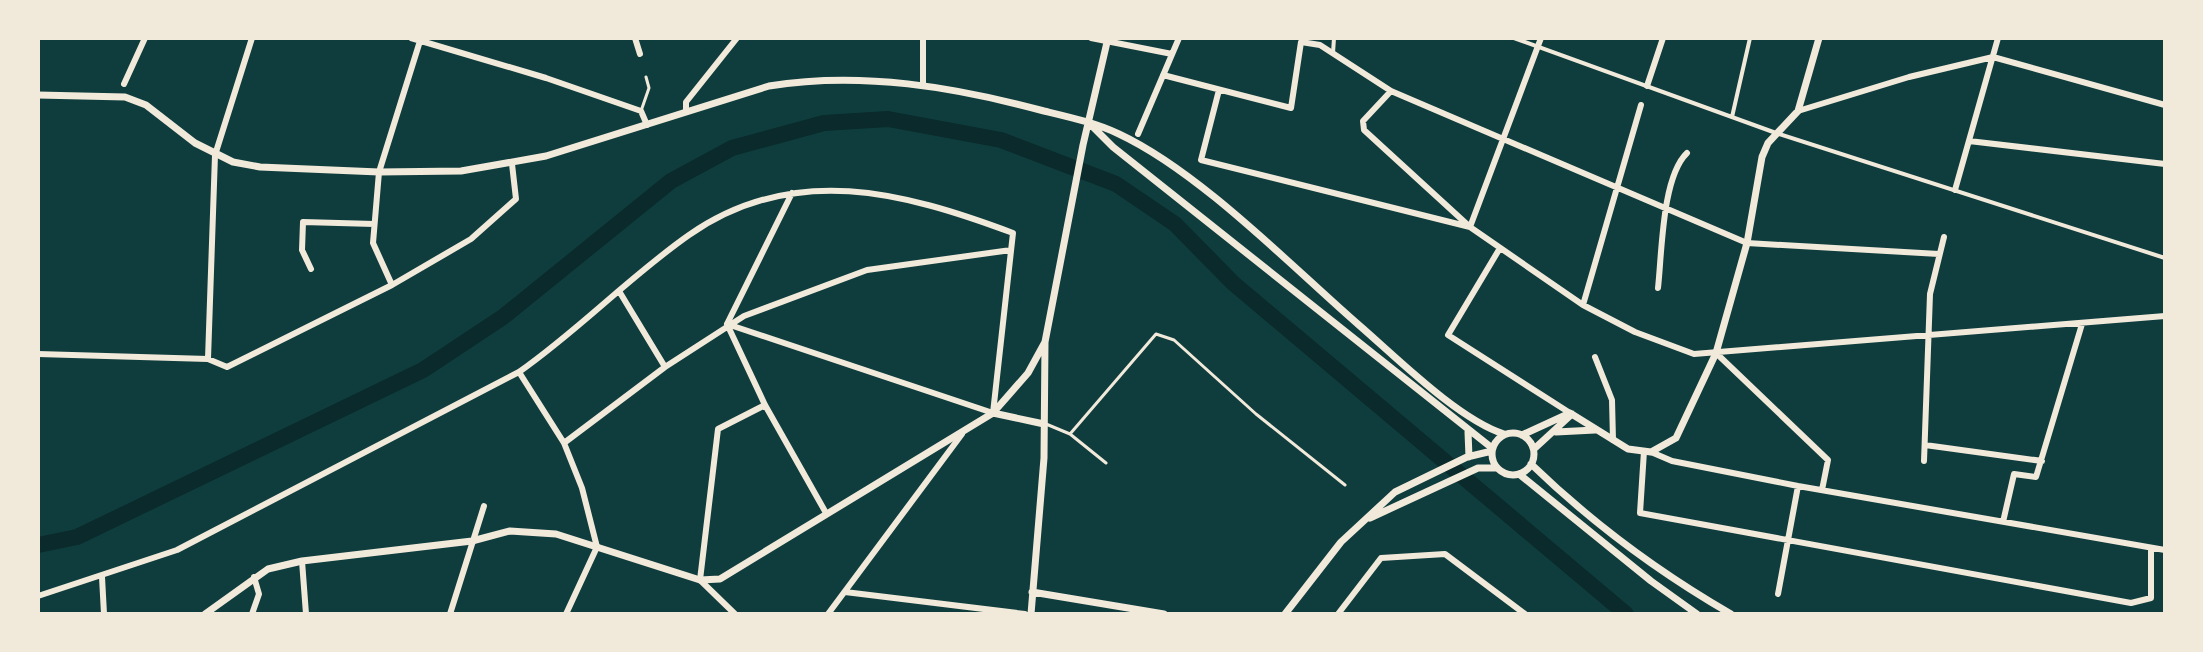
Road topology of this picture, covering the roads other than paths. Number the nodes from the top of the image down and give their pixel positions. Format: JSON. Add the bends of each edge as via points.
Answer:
{"nodes":[{"id":1,"x":145,"y":38,"type":"edge"},
{"id":2,"x":252,"y":38,"type":"edge"},
{"id":3,"x":411,"y":38,"type":"edge"},
{"id":4,"x":635,"y":38,"type":"edge"},
{"id":5,"x":737,"y":38,"type":"edge"},
{"id":6,"x":923,"y":38,"type":"edge"},
{"id":7,"x":1091,"y":38,"type":"edge"},
{"id":8,"x":1179,"y":38,"type":"edge"},
{"id":9,"x":1334,"y":38,"type":"edge"},
{"id":10,"x":1514,"y":38,"type":"edge"},
{"id":11,"x":1541,"y":38,"type":"edge"},
{"id":12,"x":1663,"y":38,"type":"edge"},
{"id":13,"x":1750,"y":38,"type":"edge"},
{"id":14,"x":1819,"y":38,"type":"edge"},
{"id":15,"x":1998,"y":38,"type":"edge"},
{"id":16,"x":1108,"y":39,"type":"edge"},
{"id":17,"x":420,"y":41,"type":"junction"},
{"id":18,"x":1537,"y":46,"type":"junction"},
{"id":19,"x":640,"y":54,"type":"dead end"},
{"id":20,"x":1172,"y":54,"type":"junction"},
{"id":21,"x":1333,"y":56,"type":"junction"},
{"id":22,"x":1993,"y":57,"type":"junction"},
{"id":23,"x":1163,"y":75,"type":"junction"},
{"id":24,"x":646,"y":77,"type":"dead end"},
{"id":25,"x":124,"y":84,"type":"dead end"},
{"id":26,"x":923,"y":86,"type":"junction"},
{"id":27,"x":1647,"y":86,"type":"junction"},
{"id":28,"x":1219,"y":90,"type":"junction"},
{"id":29,"x":1391,"y":91,"type":"junction"},
{"id":30,"x":38,"y":95,"type":"edge"},
{"id":31,"x":89,"y":95,"type":"junction"},
{"id":32,"x":89,"y":105,"type":"dead end"},
{"id":33,"x":1641,"y":105,"type":"dead end"},
{"id":34,"x":2165,"y":105,"type":"edge"},
{"id":35,"x":641,"y":111,"type":"junction"},
{"id":36,"x":1798,"y":111,"type":"junction"},
{"id":37,"x":686,"y":112,"type":"junction"},
{"id":38,"x":1732,"y":117,"type":"junction"},
{"id":39,"x":1089,"y":123,"type":"junction"},
{"id":40,"x":647,"y":125,"type":"junction"},
{"id":41,"x":1776,"y":133,"type":"junction"},
{"id":42,"x":1138,"y":134,"type":"dead end"},
{"id":43,"x":1504,"y":136,"type":"junction"},
{"id":44,"x":1969,"y":141,"type":"junction"},
{"id":45,"x":1687,"y":153,"type":"dead end"},
{"id":46,"x":215,"y":155,"type":"junction"},
{"id":47,"x":512,"y":164,"type":"junction"},
{"id":48,"x":2165,"y":164,"type":"edge"},
{"id":49,"x":379,"y":172,"type":"junction"},
{"id":50,"x":1618,"y":186,"type":"junction"},
{"id":51,"x":1955,"y":190,"type":"junction"},
{"id":52,"x":792,"y":193,"type":"junction"},
{"id":53,"x":1668,"y":207,"type":"junction"},
{"id":54,"x":374,"y":224,"type":"junction"},
{"id":55,"x":1470,"y":227,"type":"junction"},
{"id":56,"x":1944,"y":237,"type":"dead end"},
{"id":57,"x":1747,"y":243,"type":"junction"},
{"id":58,"x":1500,"y":248,"type":"junction"},
{"id":59,"x":1011,"y":250,"type":"junction"},
{"id":60,"x":1939,"y":254,"type":"junction"},
{"id":61,"x":2165,"y":258,"type":"edge"},
{"id":62,"x":311,"y":269,"type":"dead end"},
{"id":63,"x":392,"y":285,"type":"junction"},
{"id":64,"x":1658,"y":288,"type":"dead end"},
{"id":65,"x":619,"y":291,"type":"junction"},
{"id":66,"x":1583,"y":305,"type":"junction"},
{"id":67,"x":2165,"y":316,"type":"edge"},
{"id":68,"x":727,"y":324,"type":"junction"},
{"id":69,"x":2082,"y":324,"type":"junction"},
{"id":70,"x":1928,"y":336,"type":"junction"},
{"id":71,"x":1045,"y":342,"type":"junction"},
{"id":72,"x":1716,"y":353,"type":"junction"},
{"id":73,"x":38,"y":354,"type":"edge"},
{"id":74,"x":1595,"y":357,"type":"dead end"},
{"id":75,"x":208,"y":359,"type":"junction"},
{"id":76,"x":665,"y":367,"type":"junction"},
{"id":77,"x":519,"y":372,"type":"junction"},
{"id":78,"x":765,"y":405,"type":"junction"},
{"id":79,"x":993,"y":413,"type":"junction"},
{"id":80,"x":1571,"y":414,"type":"junction"},
{"id":81,"x":1044,"y":424,"type":"junction"},
{"id":82,"x":1467,"y":430,"type":"junction"},
{"id":83,"x":1597,"y":430,"type":"junction"},
{"id":84,"x":962,"y":434,"type":"junction"},
{"id":85,"x":1070,"y":434,"type":"junction"},
{"id":86,"x":1504,"y":434,"type":"junction"},
{"id":87,"x":1522,"y":435,"type":"junction"},
{"id":88,"x":1546,"y":436,"type":"junction"},
{"id":89,"x":1613,"y":440,"type":"junction"},
{"id":90,"x":564,"y":443,"type":"junction"},
{"id":91,"x":1925,"y":445,"type":"junction"},
{"id":92,"x":1534,"y":449,"type":"junction"},
{"id":93,"x":1492,"y":450,"type":"junction"},
{"id":94,"x":1647,"y":452,"type":"junction"},
{"id":95,"x":1468,"y":457,"type":"junction"},
{"id":96,"x":1924,"y":461,"type":"dead end"},
{"id":97,"x":2042,"y":461,"type":"junction"},
{"id":98,"x":1106,"y":463,"type":"dead end"},
{"id":99,"x":1531,"y":464,"type":"junction"},
{"id":100,"x":1497,"y":468,"type":"junction"},
{"id":101,"x":1519,"y":474,"type":"junction"},
{"id":102,"x":1345,"y":485,"type":"dead end"},
{"id":103,"x":1798,"y":486,"type":"junction"},
{"id":104,"x":1822,"y":490,"type":"junction"},
{"id":105,"x":484,"y":506,"type":"dead end"},
{"id":106,"x":826,"y":513,"type":"junction"},
{"id":107,"x":1360,"y":522,"type":"junction"},
{"id":108,"x":2003,"y":522,"type":"junction"},
{"id":109,"x":472,"y":541,"type":"junction"},
{"id":110,"x":1788,"y":541,"type":"junction"},
{"id":111,"x":597,"y":547,"type":"junction"},
{"id":112,"x":2151,"y":548,"type":"junction"},
{"id":113,"x":2165,"y":550,"type":"edge"},
{"id":114,"x":302,"y":561,"type":"junction"},
{"id":115,"x":102,"y":577,"type":"junction"},
{"id":116,"x":254,"y":577,"type":"junction"},
{"id":117,"x":700,"y":580,"type":"junction"},
{"id":118,"x":845,"y":592,"type":"junction"},
{"id":119,"x":1032,"y":592,"type":"junction"},
{"id":120,"x":1778,"y":594,"type":"dead end"},
{"id":121,"x":38,"y":596,"type":"edge"},
{"id":122,"x":104,"y":614,"type":"edge"},
{"id":123,"x":205,"y":614,"type":"edge"},
{"id":124,"x":252,"y":614,"type":"edge"},
{"id":125,"x":306,"y":614,"type":"edge"},
{"id":126,"x":450,"y":614,"type":"edge"},
{"id":127,"x":566,"y":614,"type":"edge"},
{"id":128,"x":735,"y":614,"type":"edge"},
{"id":129,"x":828,"y":614,"type":"edge"},
{"id":130,"x":1025,"y":614,"type":"edge"},
{"id":131,"x":1031,"y":614,"type":"edge"},
{"id":132,"x":1164,"y":614,"type":"edge"},
{"id":133,"x":1285,"y":614,"type":"edge"},
{"id":134,"x":1338,"y":614,"type":"edge"},
{"id":135,"x":1525,"y":614,"type":"edge"},
{"id":136,"x":1697,"y":614,"type":"edge"},
{"id":137,"x":1731,"y":614,"type":"edge"}],
"edges":[{"from":1,"to":25,"type":"street"},
{"from":2,"to":46,"type":"street"},
{"from":3,"to":17,"type":"street"},
{"from":4,"to":19,"type":"street"},
{"from":5,"to":37,"type":"street","via":[[686,102]]},
{"from":6,"to":26,"type":"street"},
{"from":7,"to":16,"type":"street"},
{"from":8,"to":20,"type":"street"},
{"from":9,"to":21,"type":"street"},
{"from":10,"to":18,"type":"street"},
{"from":11,"to":18,"type":"street"},
{"from":12,"to":27,"type":"street"},
{"from":13,"to":38,"type":"street"},
{"from":14,"to":36,"type":"street"},
{"from":15,"to":22,"type":"street"},
{"from":16,"to":20,"type":"street"},
{"from":16,"to":39,"type":"street"},
{"from":17,"to":35,"type":"street"},
{"from":17,"to":49,"type":"street"},
{"from":18,"to":27,"type":"street"},
{"from":18,"to":43,"type":"street"},
{"from":20,"to":23,"type":"street"},
{"from":21,"to":28,"type":"street","via":[[1320,45],[1301,42],[1291,108]]},
{"from":21,"to":29,"type":"street"},
{"from":22,"to":34,"type":"street"},
{"from":22,"to":36,"type":"street"},
{"from":22,"to":44,"type":"street"},
{"from":23,"to":28,"type":"street"},
{"from":23,"to":42,"type":"street"},
{"from":24,"to":35,"type":"lane","via":[[649,88]]},
{"from":26,"to":37,"type":"street","via":[[812,79],[769,86]]},
{"from":26,"to":39,"type":"street","via":[[1005,100]]},
{"from":27,"to":38,"type":"street"},
{"from":28,"to":55,"type":"street","via":[[1201,160]]},
{"from":29,"to":43,"type":"street"},
{"from":29,"to":55,"type":"street","via":[[1363,121],[1364,130]]},
{"from":30,"to":31,"type":"street"},
{"from":31,"to":32,"type":"street"},
{"from":31,"to":46,"type":"street","via":[[125,97],[146,105]]},
{"from":33,"to":50,"type":"street"},
{"from":35,"to":40,"type":"street"},
{"from":36,"to":41,"type":"street"},
{"from":37,"to":40,"type":"street"},
{"from":38,"to":41,"type":"street"},
{"from":39,"to":71,"type":"street"},
{"from":39,"to":82,"type":"street"},
{"from":39,"to":86,"type":"street","via":[[1120,134],[1194,182],[1420,377],[1482,426]]},
{"from":40,"to":47,"type":"street"},
{"from":41,"to":51,"type":"street"},
{"from":41,"to":57,"type":"street","via":[[1762,157]]},
{"from":43,"to":50,"type":"street"},
{"from":43,"to":55,"type":"street"},
{"from":44,"to":48,"type":"street"},
{"from":44,"to":51,"type":"street"},
{"from":45,"to":53,"type":"street","via":[[1677,162]]},
{"from":46,"to":49,"type":"street","via":[[260,167]]},
{"from":46,"to":75,"type":"street"},
{"from":47,"to":49,"type":"street"},
{"from":47,"to":63,"type":"street","via":[[516,199],[471,239]]},
{"from":49,"to":54,"type":"street"},
{"from":50,"to":53,"type":"street"},
{"from":50,"to":66,"type":"street"},
{"from":51,"to":61,"type":"street"},
{"from":52,"to":59,"type":"street","via":[[873,191],[951,210],[1013,233]]},
{"from":52,"to":65,"type":"street","via":[[720,216]]},
{"from":52,"to":68,"type":"street"},
{"from":53,"to":57,"type":"street"},
{"from":53,"to":64,"type":"street"},
{"from":54,"to":62,"type":"street","via":[[303,222],[302,250]]},
{"from":54,"to":63,"type":"street","via":[[373,243]]},
{"from":55,"to":58,"type":"street"},
{"from":56,"to":60,"type":"street"},
{"from":57,"to":60,"type":"street"},
{"from":57,"to":72,"type":"street"},
{"from":58,"to":66,"type":"street"},
{"from":58,"to":80,"type":"street","via":[[1448,335]]},
{"from":59,"to":68,"type":"street","via":[[867,270]]},
{"from":59,"to":79,"type":"street"},
{"from":60,"to":70,"type":"street"},
{"from":63,"to":75,"type":"street","via":[[227,367]]},
{"from":65,"to":76,"type":"street"},
{"from":65,"to":77,"type":"street","via":[[567,339]]},
{"from":66,"to":72,"type":"street","via":[[1694,354]]},
{"from":67,"to":69,"type":"street"},
{"from":68,"to":76,"type":"street"},
{"from":68,"to":78,"type":"street"},
{"from":68,"to":79,"type":"street"},
{"from":69,"to":70,"type":"street"},
{"from":69,"to":97,"type":"street"},
{"from":70,"to":72,"type":"street"},
{"from":70,"to":91,"type":"street"},
{"from":71,"to":79,"type":"street","via":[[1028,373]]},
{"from":71,"to":81,"type":"street"},
{"from":72,"to":94,"type":"street","via":[[1676,438]]},
{"from":72,"to":104,"type":"street","via":[[1828,460]]},
{"from":73,"to":75,"type":"street"},
{"from":74,"to":89,"type":"street","via":[[1612,400]]},
{"from":76,"to":90,"type":"street"},
{"from":77,"to":90,"type":"street"},
{"from":77,"to":115,"type":"street","via":[[238,521]]},
{"from":78,"to":106,"type":"street"},
{"from":78,"to":117,"type":"street","via":[[718,429]]},
{"from":79,"to":81,"type":"street"},
{"from":79,"to":84,"type":"street"},
{"from":80,"to":83,"type":"street"},
{"from":80,"to":87,"type":"street"},
{"from":80,"to":88,"type":"street"},
{"from":81,"to":85,"type":"lane"},
{"from":81,"to":119,"type":"street"},
{"from":82,"to":93,"type":"street"},
{"from":82,"to":95,"type":"street"},
{"from":83,"to":88,"type":"street"},
{"from":83,"to":89,"type":"street"},
{"from":84,"to":106,"type":"street"},
{"from":84,"to":118,"type":"street"},
{"from":85,"to":98,"type":"lane"},
{"from":85,"to":102,"type":"lane","via":[[1156,334],[1174,340]]},
{"from":86,"to":87,"type":"street"},
{"from":86,"to":93,"type":"street"},
{"from":87,"to":92,"type":"street"},
{"from":88,"to":92,"type":"street"},
{"from":89,"to":94,"type":"street"},
{"from":90,"to":111,"type":"street"},
{"from":91,"to":96,"type":"street"},
{"from":91,"to":97,"type":"street"},
{"from":92,"to":99,"type":"street"},
{"from":93,"to":95,"type":"street"},
{"from":93,"to":100,"type":"street"},
{"from":94,"to":103,"type":"street"},
{"from":94,"to":110,"type":"street","via":[[1640,513]]},
{"from":95,"to":107,"type":"street","via":[[1395,492]]},
{"from":97,"to":108,"type":"street","via":[[2036,477],[2014,474]]},
{"from":99,"to":101,"type":"street"},
{"from":99,"to":137,"type":"street","via":[[1668,574]]},
{"from":100,"to":101,"type":"street"},
{"from":100,"to":107,"type":"street","via":[[1478,468]]},
{"from":101,"to":136,"type":"street"},
{"from":103,"to":104,"type":"street"},
{"from":103,"to":110,"type":"street"},
{"from":104,"to":108,"type":"street"},
{"from":105,"to":109,"type":"street"},
{"from":106,"to":117,"type":"street","via":[[741,569],[720,579]]},
{"from":107,"to":133,"type":"street"},
{"from":108,"to":112,"type":"street"},
{"from":109,"to":111,"type":"street","via":[[510,531],[556,534]]},
{"from":109,"to":114,"type":"street"},
{"from":109,"to":126,"type":"street"},
{"from":110,"to":112,"type":"street","via":[[2131,603],[2151,598]]},
{"from":110,"to":120,"type":"street"},
{"from":111,"to":117,"type":"street"},
{"from":111,"to":127,"type":"street"},
{"from":112,"to":113,"type":"street"},
{"from":114,"to":116,"type":"street"},
{"from":114,"to":125,"type":"street"},
{"from":115,"to":121,"type":"street"},
{"from":115,"to":122,"type":"street"},
{"from":116,"to":123,"type":"street"},
{"from":116,"to":124,"type":"street","via":[[259,594]]},
{"from":117,"to":128,"type":"street"},
{"from":118,"to":129,"type":"street"},
{"from":118,"to":130,"type":"street"},
{"from":119,"to":131,"type":"street"},
{"from":119,"to":132,"type":"street"},
{"from":134,"to":135,"type":"street","via":[[1381,558],[1445,554]]}]}
